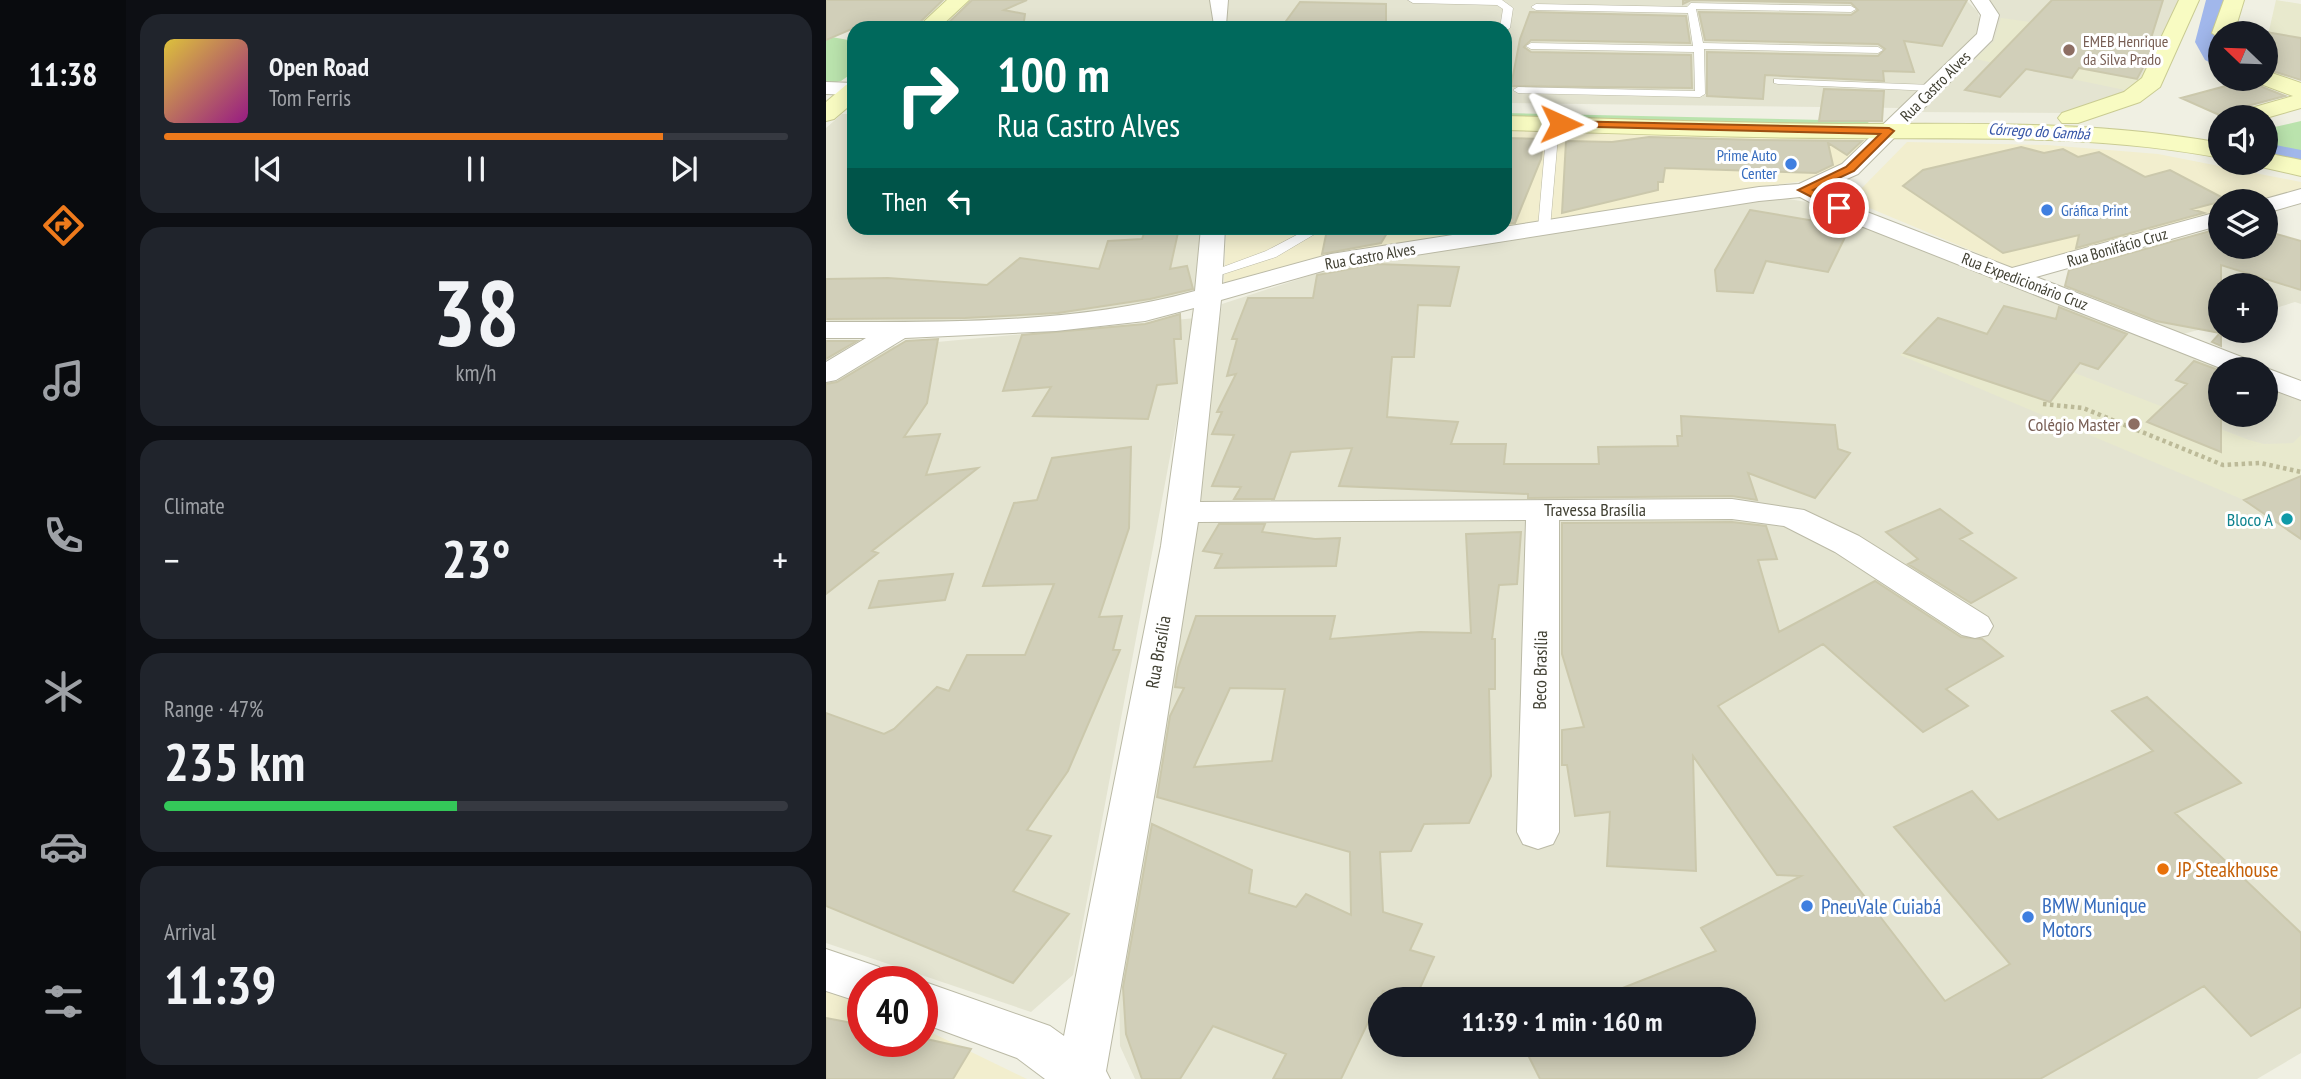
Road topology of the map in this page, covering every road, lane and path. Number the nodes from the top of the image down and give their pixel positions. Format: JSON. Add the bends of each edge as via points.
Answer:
{"nodes":[{"id":1,"x":959,"y":0,"type":"edge"},
{"id":2,"x":1219,"y":0,"type":"edge"},
{"id":3,"x":1413,"y":0,"type":"edge"},
{"id":4,"x":1980,"y":0,"type":"edge"},
{"id":5,"x":2189,"y":0,"type":"edge"},
{"id":6,"x":2234,"y":0,"type":"edge"},
{"id":7,"x":1536,"y":7,"type":"dead end"},
{"id":8,"x":1851,"y":9,"type":"dead end"},
{"id":9,"x":1692,"y":10,"type":"junction"},
{"id":10,"x":935,"y":21,"type":"edge"},
{"id":11,"x":1220,"y":21,"type":"dead end"},
{"id":12,"x":1506,"y":21,"type":"edge"},
{"id":13,"x":2227,"y":21,"type":"edge"},
{"id":14,"x":1531,"y":47,"type":"dead end"},
{"id":15,"x":1699,"y":48,"type":"junction"},
{"id":16,"x":1878,"y":50,"type":"dead end"},
{"id":17,"x":1778,"y":81,"type":"dead end"},
{"id":18,"x":2278,"y":82,"type":"edge"},
{"id":19,"x":1932,"y":88,"type":"junction"},
{"id":20,"x":2301,"y":91,"type":"edge"},
{"id":21,"x":1512,"y":98,"type":"edge"},
{"id":22,"x":2301,"y":101,"type":"edge"},
{"id":23,"x":1703,"y":102,"type":"junction"},
{"id":24,"x":2278,"y":108,"type":"edge"},
{"id":25,"x":2070,"y":118,"type":"junction"},
{"id":26,"x":1512,"y":122,"type":"edge"},
{"id":27,"x":1898,"y":123,"type":"junction"},
{"id":28,"x":1552,"y":136,"type":"dead end"},
{"id":29,"x":2163,"y":140,"type":"junction"},
{"id":30,"x":2208,"y":149,"type":"edge"},
{"id":31,"x":2278,"y":163,"type":"edge"},
{"id":32,"x":2301,"y":168,"type":"edge"},
{"id":33,"x":1804,"y":190,"type":"junction"},
{"id":34,"x":2301,"y":196,"type":"edge"},
{"id":35,"x":2278,"y":203,"type":"edge"},
{"id":36,"x":2208,"y":222,"type":"edge"},
{"id":37,"x":1544,"y":228,"type":"junction"},
{"id":38,"x":1512,"y":233,"type":"edge"},
{"id":39,"x":1213,"y":235,"type":"edge"},
{"id":40,"x":1305,"y":235,"type":"edge"},
{"id":41,"x":1499,"y":235,"type":"edge"},
{"id":42,"x":2013,"y":276,"type":"junction"},
{"id":43,"x":1210,"y":284,"type":"junction"},
{"id":44,"x":826,"y":330,"type":"edge"},
{"id":45,"x":899,"y":330,"type":"junction"},
{"id":46,"x":2217,"y":357,"type":"edge"},
{"id":47,"x":826,"y":374,"type":"edge"},
{"id":48,"x":2043,"y":404,"type":"dead end"},
{"id":49,"x":2301,"y":472,"type":"edge"},
{"id":50,"x":1543,"y":509,"type":"junction"},
{"id":51,"x":1184,"y":512,"type":"junction"},
{"id":52,"x":1975,"y":626,"type":"dead end"},
{"id":53,"x":1538,"y":832,"type":"dead end"},
{"id":54,"x":826,"y":970,"type":"edge"},
{"id":55,"x":847,"y":977,"type":"edge"},
{"id":56,"x":938,"y":1007,"type":"edge"},
{"id":57,"x":1083,"y":1076,"type":"edge"}],
"edges":[{"from":1,"to":10,"type":"street"},
{"from":2,"to":11,"type":"street"},
{"from":3,"to":12,"type":"lane","via":[[1499,2],[1508,8]]},
{"from":4,"to":19,"type":"street","name":"Rua Castro Alves","via":[[1990,15],[1986,36]]},
{"from":5,"to":25,"type":"street","via":[[2152,82],[2132,97]]},
{"from":6,"to":13,"type":"street"},
{"from":7,"to":9,"type":"lane"},
{"from":8,"to":9,"type":"lane","via":[[1691,6]]},
{"from":9,"to":15,"type":"lane"},
{"from":14,"to":15,"type":"lane"},
{"from":15,"to":16,"type":"lane"},
{"from":15,"to":23,"type":"lane"},
{"from":17,"to":19,"type":"lane"},
{"from":18,"to":20,"type":"street"},
{"from":19,"to":27,"type":"street","name":"Rua Castro Alves"},
{"from":21,"to":23,"type":"street"},
{"from":22,"to":24,"type":"street"},
{"from":23,"to":27,"type":"street"},
{"from":25,"to":27,"type":"street"},
{"from":25,"to":29,"type":"street","via":[[2213,127]]},
{"from":26,"to":27,"type":"street"},
{"from":27,"to":29,"type":"street"},
{"from":27,"to":33,"type":"street","name":"Rua Castro Alves","via":[[1850,169]]},
{"from":28,"to":37,"type":"lane"},
{"from":29,"to":30,"type":"street"},
{"from":31,"to":32,"type":"street"},
{"from":33,"to":37,"type":"street","name":"Rua Castro Alves"},
{"from":33,"to":42,"type":"street","name":"Rua Expedicionário Cruz","via":[[1846,212]]},
{"from":34,"to":35,"type":"street"},
{"from":36,"to":42,"type":"street","name":"Rua Bonifácio Cruz"},
{"from":37,"to":38,"type":"street","name":"Rua Castro Alves"},
{"from":39,"to":43,"type":"street","name":"Rua Brasília"},
{"from":40,"to":43,"type":"lane"},
{"from":41,"to":43,"type":"street","name":"Rua Castro Alves"},
{"from":42,"to":46,"type":"street","name":"Rua Expedicionário Cruz"},
{"from":43,"to":45,"type":"street","name":"Rua Castro Alves","via":[[1144,313],[1056,323]]},
{"from":43,"to":51,"type":"street","name":"Rua Brasília"},
{"from":44,"to":45,"type":"street","name":"Rua Castro Alves"},
{"from":45,"to":47,"type":"street"},
{"from":48,"to":49,"type":"path","via":[[2083,408],[2223,466],[2260,463]]},
{"from":50,"to":51,"type":"street","name":"Travessa Brasília"},
{"from":50,"to":52,"type":"street","name":"Travessa Brasília","via":[[1732,509],[1793,517],[1847,544]]},
{"from":50,"to":53,"type":"street","name":"Beco Brasília"},
{"from":51,"to":57,"type":"street","name":"Rua Brasília"},
{"from":54,"to":55,"type":"street"},
{"from":56,"to":57,"type":"street","via":[[1033,1042]]}]}
